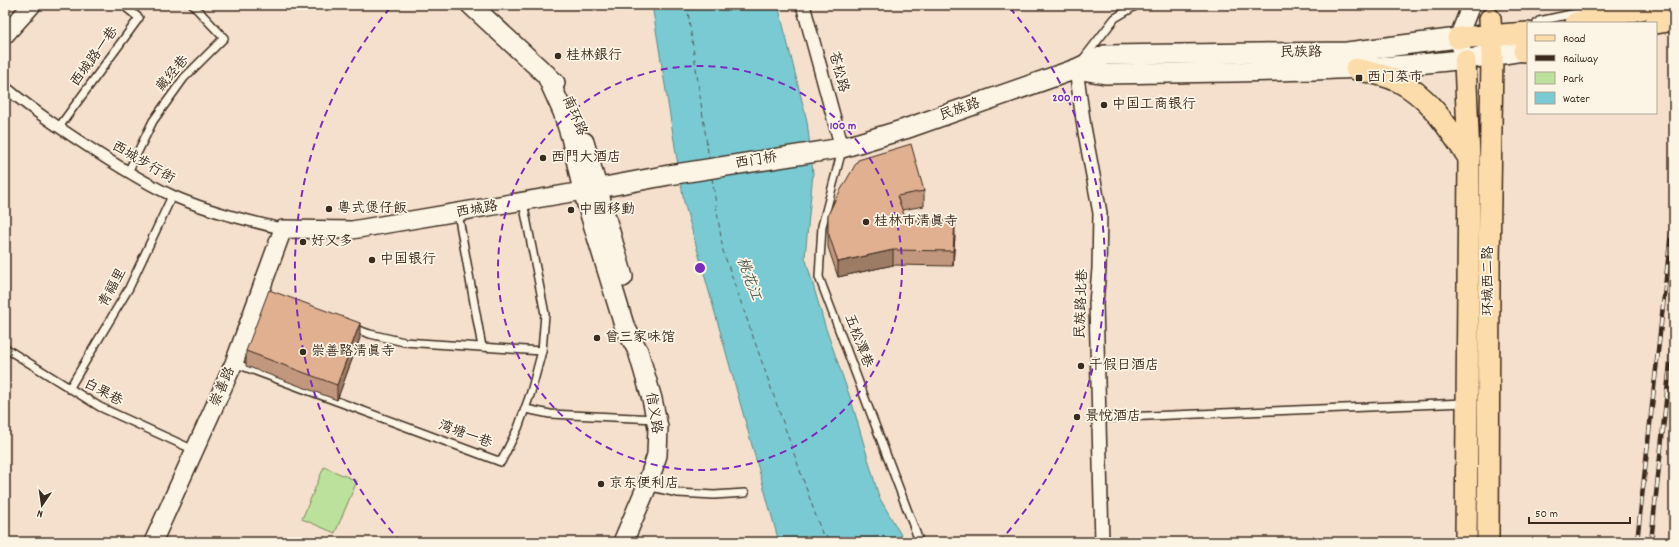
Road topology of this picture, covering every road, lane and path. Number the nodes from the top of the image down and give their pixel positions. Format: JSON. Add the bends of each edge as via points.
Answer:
{"nodes":[{"id":1,"x":32,"y":5,"type":"edge"},
{"id":2,"x":123,"y":5,"type":"edge"},
{"id":3,"x":193,"y":5,"type":"edge"},
{"id":4,"x":471,"y":5,"type":"edge"},
{"id":5,"x":803,"y":5,"type":"edge"},
{"id":6,"x":1136,"y":5,"type":"edge"},
{"id":7,"x":1471,"y":5,"type":"edge"},
{"id":8,"x":1659,"y":5,"type":"edge"},
{"id":9,"x":1582,"y":16,"type":"edge"},
{"id":10,"x":1674,"y":20,"type":"edge"},
{"id":11,"x":1539,"y":22,"type":"edge"},
{"id":12,"x":1657,"y":23,"type":"edge"},
{"id":13,"x":1488,"y":29,"type":"edge"},
{"id":14,"x":5,"y":36,"type":"edge"},
{"id":15,"x":1458,"y":38,"type":"junction"},
{"id":16,"x":1527,"y":39,"type":"edge"},
{"id":17,"x":1465,"y":60,"type":"junction"},
{"id":18,"x":1076,"y":69,"type":"junction"},
{"id":19,"x":1356,"y":69,"type":"junction"},
{"id":20,"x":5,"y":87,"type":"edge"},
{"id":21,"x":59,"y":127,"type":"junction"},
{"id":22,"x":842,"y":148,"type":"junction"},
{"id":23,"x":1469,"y":158,"type":"junction"},
{"id":24,"x":128,"y":172,"type":"junction"},
{"id":25,"x":669,"y":175,"type":"joint"},
{"id":26,"x":590,"y":189,"type":"junction"},
{"id":27,"x":172,"y":196,"type":"junction"},
{"id":28,"x":523,"y":201,"type":"junction"},
{"id":29,"x":458,"y":213,"type":"junction"},
{"id":30,"x":283,"y":229,"type":"junction"},
{"id":31,"x":348,"y":326,"type":"edge"},
{"id":32,"x":482,"y":347,"type":"junction"},
{"id":33,"x":5,"y":348,"type":"edge"},
{"id":34,"x":542,"y":351,"type":"junction"},
{"id":35,"x":638,"y":351,"type":"joint"},
{"id":36,"x":234,"y":363,"type":"junction"},
{"id":37,"x":69,"y":389,"type":"junction"},
{"id":38,"x":1466,"y":402,"type":"junction"},
{"id":39,"x":526,"y":409,"type":"junction"},
{"id":40,"x":1099,"y":418,"type":"junction"},
{"id":41,"x":656,"y":419,"type":"junction"},
{"id":42,"x":194,"y":450,"type":"junction"},
{"id":43,"x":647,"y":486,"type":"junction"},
{"id":44,"x":745,"y":493,"type":"dead end"},
{"id":45,"x":918,"y":538,"type":"dead end"},
{"id":46,"x":153,"y":542,"type":"edge"},
{"id":47,"x":623,"y":542,"type":"edge"},
{"id":48,"x":1102,"y":542,"type":"edge"},
{"id":49,"x":1466,"y":542,"type":"edge"},
{"id":50,"x":1488,"y":542,"type":"edge"}],
"edges":[{"from":1,"to":14,"type":"street"},
{"from":2,"to":21,"type":"lane","name":"西城路一巷","via":[[139,18]]},
{"from":3,"to":24,"type":"lane","name":"藏经巷","via":[[224,38],[184,78],[153,121]]},
{"from":4,"to":26,"type":"main road","name":"南环路","via":[[546,74],[563,112]]},
{"from":5,"to":22,"type":"street","name":"苍松路"},
{"from":6,"to":18,"type":"lane","via":[[1115,18]]},
{"from":7,"to":15,"type":"street"},
{"from":8,"to":9,"type":"main road"},
{"from":9,"to":11,"type":"lane"},
{"from":10,"to":12,"type":"main road"},
{"from":13,"to":15,"type":"main road","name":"民族路"},
{"from":13,"to":16,"type":"main road","name":"民族路"},
{"from":13,"to":17,"type":"main road","name":"民族路"},
{"from":13,"to":50,"type":"main road","name":"环城西二路"},
{"from":15,"to":17,"type":"street"},
{"from":15,"to":18,"type":"main road","name":"民族路","via":[[1347,52],[1105,55]]},
{"from":17,"to":19,"type":"main road","name":"民族路"},
{"from":17,"to":23,"type":"main road","name":"环城西二路"},
{"from":18,"to":19,"type":"main road","name":"民族路","via":[[1105,74]]},
{"from":18,"to":22,"type":"main road","name":"民族路","via":[[905,129]]},
{"from":18,"to":40,"type":"street","name":"民族路北巷","via":[[1100,213],[1096,303]]},
{"from":19,"to":23,"type":"main road","via":[[1397,81],[1413,90],[1433,108]]},
{"from":20,"to":21,"type":"street","name":"西城步行街"},
{"from":21,"to":24,"type":"street","name":"西城步行街"},
{"from":22,"to":25,"type":"main road","name":"西门桥"},
{"from":22,"to":45,"type":"lane","name":"五松潭巷","via":[[822,226],[819,277]]},
{"from":23,"to":38,"type":"main road","name":"环城西二路"},
{"from":24,"to":27,"type":"street","name":"西城步行街"},
{"from":25,"to":26,"type":"main road","name":"西城路"},
{"from":26,"to":28,"type":"street","name":"西城路"},
{"from":26,"to":35,"type":"main road","name":"南环路","via":[[636,322]]},
{"from":27,"to":30,"type":"street","name":"西城步行街","via":[[224,214]]},
{"from":27,"to":37,"type":"lane","name":"青福里","via":[[129,288]]},
{"from":28,"to":29,"type":"street","name":"西城路"},
{"from":28,"to":34,"type":"lane","name":"湾塘一巷","via":[[545,314]]},
{"from":29,"to":30,"type":"street","name":"西城路","via":[[352,230]]},
{"from":29,"to":32,"type":"lane"},
{"from":30,"to":36,"type":"street","name":"崇善路","via":[[263,293]]},
{"from":31,"to":32,"type":"lane","via":[[404,342]]},
{"from":32,"to":34,"type":"lane"},
{"from":33,"to":37,"type":"lane","name":"白果巷"},
{"from":34,"to":39,"type":"lane","name":"湾塘一巷"},
{"from":35,"to":41,"type":"main road","name":"信义路"},
{"from":36,"to":39,"type":"lane","name":"湾塘一巷","via":[[501,462]]},
{"from":36,"to":42,"type":"street","name":"崇善路"},
{"from":37,"to":42,"type":"lane","name":"白果巷","via":[[100,408]]},
{"from":38,"to":40,"type":"lane"},
{"from":38,"to":49,"type":"main road","name":"环城西二路"},
{"from":39,"to":41,"type":"lane","via":[[550,414]]},
{"from":40,"to":48,"type":"street","name":"民族路北巷"},
{"from":41,"to":43,"type":"main road","name":"信义路","via":[[657,455]]},
{"from":42,"to":46,"type":"street","name":"崇善路"},
{"from":43,"to":44,"type":"lane","via":[[685,494]]},
{"from":43,"to":47,"type":"main road","name":"信义路"}]}
